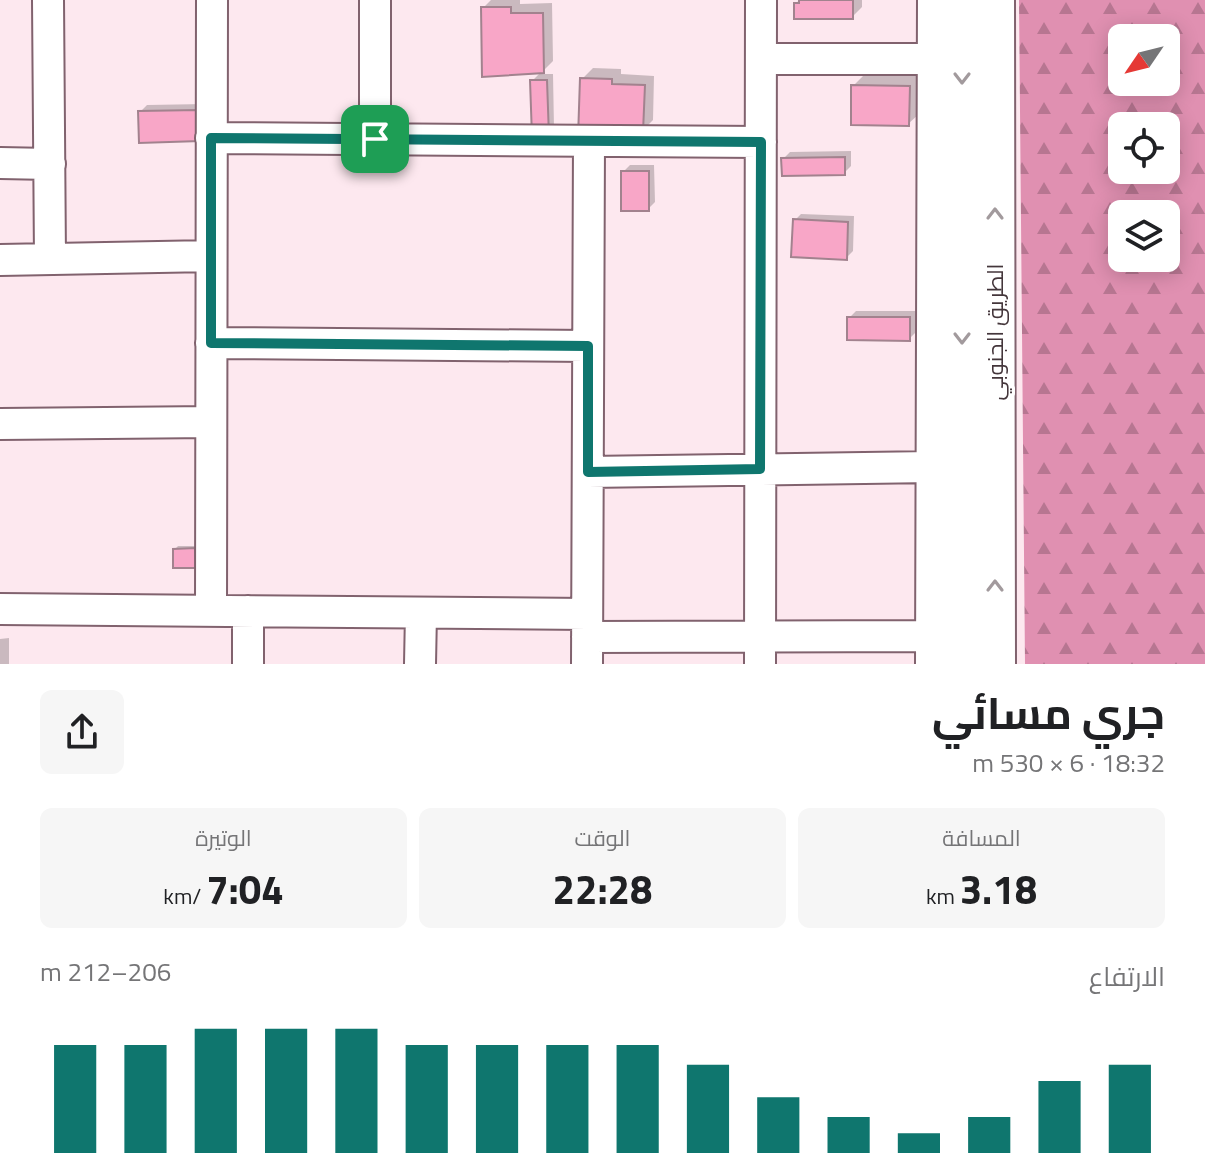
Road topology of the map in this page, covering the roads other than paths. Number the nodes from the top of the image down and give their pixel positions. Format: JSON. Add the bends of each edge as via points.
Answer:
{"nodes":[{"id":1,"x":48,"y":0,"type":"edge"},
{"id":2,"x":212,"y":0,"type":"edge"},
{"id":3,"x":375,"y":0,"type":"edge"},
{"id":4,"x":761,"y":0,"type":"edge"},
{"id":5,"x":933,"y":0,"type":"edge"},
{"id":6,"x":962,"y":0,"type":"edge"},
{"id":7,"x":995,"y":0,"type":"edge"},
{"id":8,"x":761,"y":59,"type":"junction"},
{"id":9,"x":932,"y":59,"type":"junction"},
{"id":10,"x":211,"y":138,"type":"junction"},
{"id":11,"x":375,"y":139,"type":"junction"},
{"id":12,"x":589,"y":141,"type":"junction"},
{"id":13,"x":761,"y":142,"type":"junction"},
{"id":14,"x":0,"y":163,"type":"edge"},
{"id":15,"x":50,"y":164,"type":"junction"},
{"id":16,"x":211,"y":256,"type":"junction"},
{"id":17,"x":50,"y":259,"type":"junction"},
{"id":18,"x":0,"y":260,"type":"edge"},
{"id":19,"x":211,"y":343,"type":"junction"},
{"id":20,"x":588,"y":346,"type":"junction"},
{"id":21,"x":211,"y":422,"type":"junction"},
{"id":22,"x":0,"y":424,"type":"edge"},
{"id":23,"x":932,"y":467,"type":"junction"},
{"id":24,"x":760,"y":469,"type":"junction"},
{"id":25,"x":588,"y":472,"type":"junction"},
{"id":26,"x":0,"y":609,"type":"edge"},
{"id":27,"x":211,"y":611,"type":"junction"},
{"id":28,"x":248,"y":611,"type":"junction"},
{"id":29,"x":421,"y":613,"type":"junction"},
{"id":30,"x":587,"y":638,"type":"edge"},
{"id":31,"x":760,"y":650,"type":"edge"},
{"id":32,"x":931,"y":650,"type":"edge"},
{"id":33,"x":248,"y":664,"type":"edge"},
{"id":34,"x":420,"y":664,"type":"edge"},
{"id":35,"x":962,"y":664,"type":"edge"},
{"id":36,"x":996,"y":664,"type":"edge"}],
"edges":[{"from":1,"to":15,"type":"street"},
{"from":2,"to":10,"type":"street"},
{"from":3,"to":11,"type":"street"},
{"from":4,"to":8,"type":"street"},
{"from":5,"to":9,"type":"street"},
{"from":6,"to":35,"type":"main road","name":"الطريق الجنوبي","one_way":true},
{"from":36,"to":7,"type":"main road","name":"الطريق الجنوبي","one_way":true},
{"from":8,"to":9,"type":"street"},
{"from":8,"to":13,"type":"street"},
{"from":9,"to":23,"type":"street"},
{"from":10,"to":11,"type":"street"},
{"from":10,"to":16,"type":"street"},
{"from":11,"to":12,"type":"street"},
{"from":12,"to":13,"type":"street"},
{"from":12,"to":20,"type":"street"},
{"from":13,"to":24,"type":"street"},
{"from":14,"to":15,"type":"street"},
{"from":15,"to":17,"type":"street"},
{"from":16,"to":17,"type":"street"},
{"from":16,"to":19,"type":"street"},
{"from":17,"to":18,"type":"street"},
{"from":19,"to":20,"type":"street"},
{"from":19,"to":21,"type":"street"},
{"from":20,"to":25,"type":"street"},
{"from":21,"to":22,"type":"street"},
{"from":21,"to":27,"type":"street"},
{"from":23,"to":24,"type":"street"},
{"from":23,"to":32,"type":"street"},
{"from":24,"to":25,"type":"street"},
{"from":24,"to":31,"type":"street"},
{"from":25,"to":30,"type":"street"},
{"from":26,"to":27,"type":"street"},
{"from":27,"to":28,"type":"street"},
{"from":28,"to":29,"type":"street"},
{"from":28,"to":33,"type":"street"},
{"from":29,"to":30,"type":"street"},
{"from":29,"to":34,"type":"street"},
{"from":30,"to":31,"type":"street"},
{"from":31,"to":32,"type":"street"}]}
